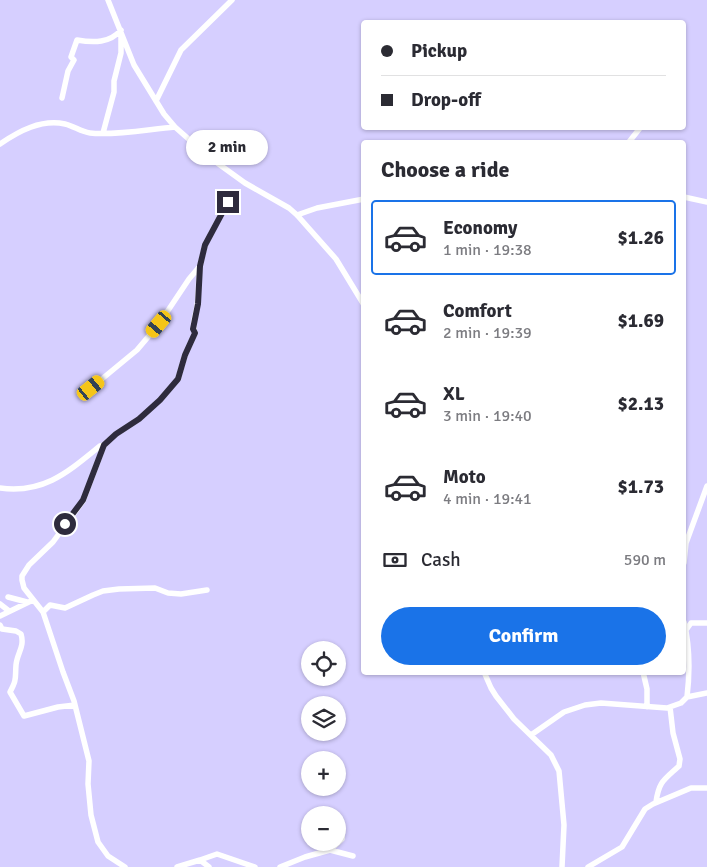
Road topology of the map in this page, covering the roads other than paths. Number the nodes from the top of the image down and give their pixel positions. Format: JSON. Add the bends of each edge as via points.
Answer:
{"nodes":[{"id":1,"x":108,"y":0,"type":"edge"},
{"id":2,"x":232,"y":0,"type":"edge"},
{"id":3,"x":121,"y":30,"type":"junction"},
{"id":4,"x":62,"y":98,"type":"dead end"},
{"id":5,"x":156,"y":101,"type":"junction"},
{"id":6,"x":175,"y":127,"type":"junction"},
{"id":7,"x":638,"y":130,"type":"edge"},
{"id":8,"x":103,"y":133,"type":"junction"},
{"id":9,"x":631,"y":140,"type":"edge"},
{"id":10,"x":0,"y":144,"type":"edge"},
{"id":11,"x":686,"y":197,"type":"edge"},
{"id":12,"x":361,"y":200,"type":"edge"},
{"id":13,"x":228,"y":202,"type":"dead end"},
{"id":14,"x":707,"y":202,"type":"edge"},
{"id":15,"x":297,"y":215,"type":"junction"},
{"id":16,"x":200,"y":266,"type":"junction"},
{"id":17,"x":361,"y":300,"type":"edge"},
{"id":18,"x":91,"y":388,"type":"dead end"},
{"id":19,"x":104,"y":445,"type":"junction"},
{"id":20,"x":707,"y":486,"type":"edge"},
{"id":21,"x":0,"y":488,"type":"edge"},
{"id":22,"x":686,"y":542,"type":"edge"},
{"id":23,"x":206,"y":590,"type":"dead end"},
{"id":24,"x":8,"y":597,"type":"dead end"},
{"id":25,"x":30,"y":601,"type":"junction"},
{"id":26,"x":0,"y":604,"type":"edge"},
{"id":27,"x":9,"y":611,"type":"junction"},
{"id":28,"x":43,"y":612,"type":"junction"},
{"id":29,"x":0,"y":616,"type":"edge"},
{"id":30,"x":707,"y":623,"type":"edge"},
{"id":31,"x":0,"y":625,"type":"edge"},
{"id":32,"x":686,"y":630,"type":"joint"},
{"id":33,"x":485,"y":675,"type":"edge"},
{"id":34,"x":644,"y":675,"type":"edge"},
{"id":35,"x":707,"y":693,"type":"edge"},
{"id":36,"x":687,"y":697,"type":"junction"},
{"id":37,"x":75,"y":705,"type":"junction"},
{"id":38,"x":647,"y":707,"type":"junction"},
{"id":39,"x":670,"y":707,"type":"junction"},
{"id":40,"x":531,"y":735,"type":"junction"},
{"id":41,"x":707,"y":788,"type":"edge"},
{"id":42,"x":656,"y":802,"type":"junction"},
{"id":43,"x":326,"y":851,"type":"edge"},
{"id":44,"x":334,"y":851,"type":"edge"},
{"id":45,"x":353,"y":856,"type":"dead end"},
{"id":46,"x":200,"y":860,"type":"junction"},
{"id":47,"x":125,"y":867,"type":"edge"},
{"id":48,"x":177,"y":867,"type":"edge"},
{"id":49,"x":209,"y":867,"type":"edge"},
{"id":50,"x":255,"y":867,"type":"edge"},
{"id":51,"x":280,"y":867,"type":"edge"},
{"id":52,"x":562,"y":867,"type":"edge"},
{"id":53,"x":588,"y":867,"type":"edge"}],
"edges":[{"from":1,"to":3,"type":"street"},
{"from":2,"to":5,"type":"street","via":[[181,50]]},
{"from":3,"to":4,"type":"street","via":[[109,40],[77,40]]},
{"from":3,"to":5,"type":"street","via":[[134,65]]},
{"from":3,"to":8,"type":"street","via":[[121,54]]},
{"from":5,"to":6,"type":"street"},
{"from":6,"to":8,"type":"street"},
{"from":6,"to":15,"type":"street","via":[[238,178]]},
{"from":7,"to":9,"type":"street"},
{"from":8,"to":10,"type":"street","via":[[90,133],[53,123],[29,127]]},
{"from":11,"to":14,"type":"street"},
{"from":12,"to":15,"type":"street"},
{"from":13,"to":16,"type":"street","via":[[205,245]]},
{"from":15,"to":17,"type":"street","via":[[336,259]]},
{"from":16,"to":18,"type":"street","via":[[137,350]]},
{"from":16,"to":19,"type":"street","via":[[195,333],[185,355],[181,375],[160,400]]},
{"from":19,"to":21,"type":"street","via":[[71,470],[44,484],[28,488]]},
{"from":19,"to":25,"type":"street","via":[[83,500],[56,539],[22,576]]},
{"from":20,"to":22,"type":"street"},
{"from":23,"to":28,"type":"street","via":[[181,594],[155,588],[103,591],[65,608],[50,605]]},
{"from":24,"to":25,"type":"street"},
{"from":25,"to":27,"type":"street"},
{"from":25,"to":28,"type":"street"},
{"from":26,"to":27,"type":"street"},
{"from":27,"to":29,"type":"street"},
{"from":28,"to":37,"type":"street"},
{"from":30,"to":32,"type":"street","via":[[691,623]]},
{"from":31,"to":37,"type":"street","via":[[2,629],[21,634],[23,640],[16,663],[16,680],[10,692],[24,716]]},
{"from":32,"to":36,"type":"street"},
{"from":33,"to":40,"type":"street","via":[[496,696]]},
{"from":34,"to":38,"type":"street"},
{"from":35,"to":36,"type":"street"},
{"from":36,"to":39,"type":"street"},
{"from":37,"to":47,"type":"street","via":[[89,761],[88,784],[95,835],[104,853]]},
{"from":38,"to":39,"type":"street"},
{"from":38,"to":40,"type":"street","via":[[585,704],[564,712]]},
{"from":39,"to":42,"type":"street","via":[[679,766],[668,774],[658,789]]},
{"from":40,"to":52,"type":"street","via":[[557,765],[561,778]]},
{"from":41,"to":42,"type":"street","via":[[691,788]]},
{"from":42,"to":53,"type":"street","via":[[645,809],[622,847]]},
{"from":43,"to":51,"type":"street"},
{"from":44,"to":45,"type":"street"},
{"from":46,"to":48,"type":"street"},
{"from":46,"to":49,"type":"street"},
{"from":46,"to":50,"type":"street","via":[[217,854]]}]}
